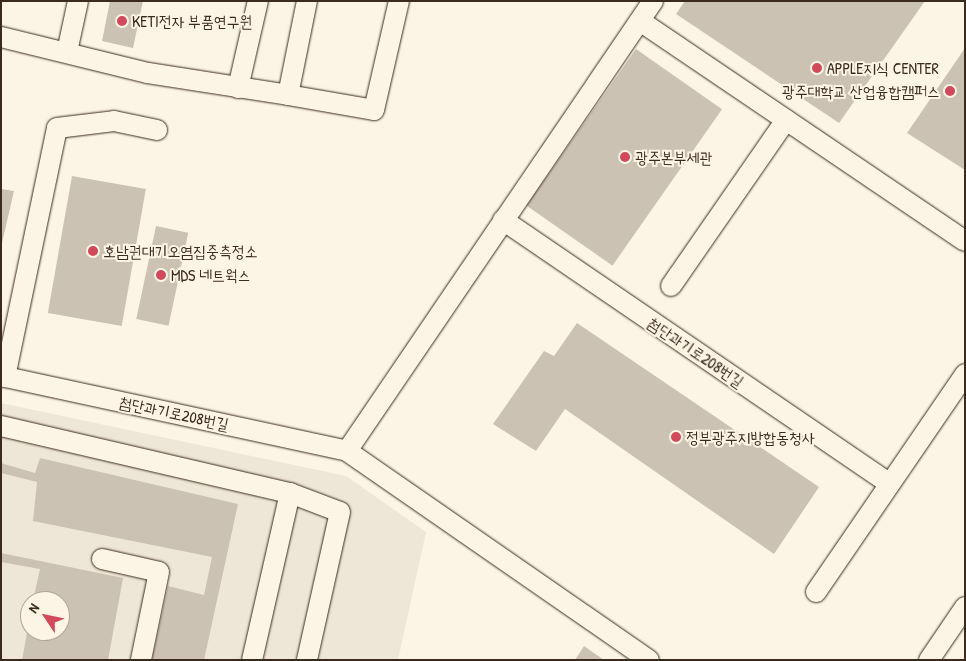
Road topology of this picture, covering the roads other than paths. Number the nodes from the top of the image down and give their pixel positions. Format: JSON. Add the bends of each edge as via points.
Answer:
{"nodes":[{"id":1,"x":78,"y":1,"type":"edge"},
{"id":2,"x":258,"y":1,"type":"edge"},
{"id":3,"x":307,"y":1,"type":"edge"},
{"id":4,"x":399,"y":1,"type":"edge"},
{"id":5,"x":653,"y":1,"type":"edge"},
{"id":6,"x":640,"y":21,"type":"junction"},
{"id":7,"x":1,"y":37,"type":"edge"},
{"id":8,"x":67,"y":52,"type":"junction"},
{"id":9,"x":238,"y":88,"type":"junction"},
{"id":10,"x":288,"y":95,"type":"junction"},
{"id":11,"x":786,"y":120,"type":"junction"},
{"id":12,"x":156,"y":130,"type":"dead end"},
{"id":13,"x":503,"y":220,"type":"junction"},
{"id":14,"x":965,"y":241,"type":"edge"},
{"id":15,"x":671,"y":286,"type":"dead end"},
{"id":16,"x":965,"y":374,"type":"edge"},
{"id":17,"x":3,"y":377,"type":"edge"},
{"id":18,"x":1,"y":426,"type":"edge"},
{"id":19,"x":347,"y":451,"type":"junction"},
{"id":20,"x":890,"y":484,"type":"junction"},
{"id":21,"x":290,"y":493,"type":"junction"},
{"id":22,"x":102,"y":559,"type":"dead end"},
{"id":23,"x":816,"y":592,"type":"dead end"},
{"id":24,"x":965,"y":607,"type":"edge"},
{"id":25,"x":142,"y":660,"type":"edge"},
{"id":26,"x":252,"y":660,"type":"edge"},
{"id":27,"x":307,"y":660,"type":"edge"},
{"id":28,"x":649,"y":660,"type":"edge"},
{"id":29,"x":929,"y":660,"type":"edge"}],
"edges":[{"from":1,"to":8,"type":"street"},
{"from":2,"to":9,"type":"street"},
{"from":3,"to":10,"type":"street"},
{"from":4,"to":10,"type":"street","via":[[374,110]]},
{"from":5,"to":6,"type":"street"},
{"from":6,"to":11,"type":"street"},
{"from":6,"to":13,"type":"street"},
{"from":7,"to":8,"type":"street"},
{"from":8,"to":9,"type":"street","via":[[148,73]]},
{"from":9,"to":10,"type":"street"},
{"from":11,"to":14,"type":"street"},
{"from":11,"to":15,"type":"street"},
{"from":12,"to":17,"type":"street","via":[[114,120],[57,128]]},
{"from":13,"to":19,"type":"street"},
{"from":13,"to":20,"type":"street","name":"첨단과기로208번길"},
{"from":16,"to":20,"type":"street"},
{"from":17,"to":19,"type":"street","name":"첨단과기로208번길"},
{"from":18,"to":21,"type":"street"},
{"from":19,"to":28,"type":"street","name":"첨단과기로208번길"},
{"from":20,"to":23,"type":"street"},
{"from":21,"to":26,"type":"street"},
{"from":21,"to":27,"type":"street","via":[[340,512]]},
{"from":22,"to":25,"type":"street","via":[[159,572]]},
{"from":24,"to":29,"type":"street"}]}
